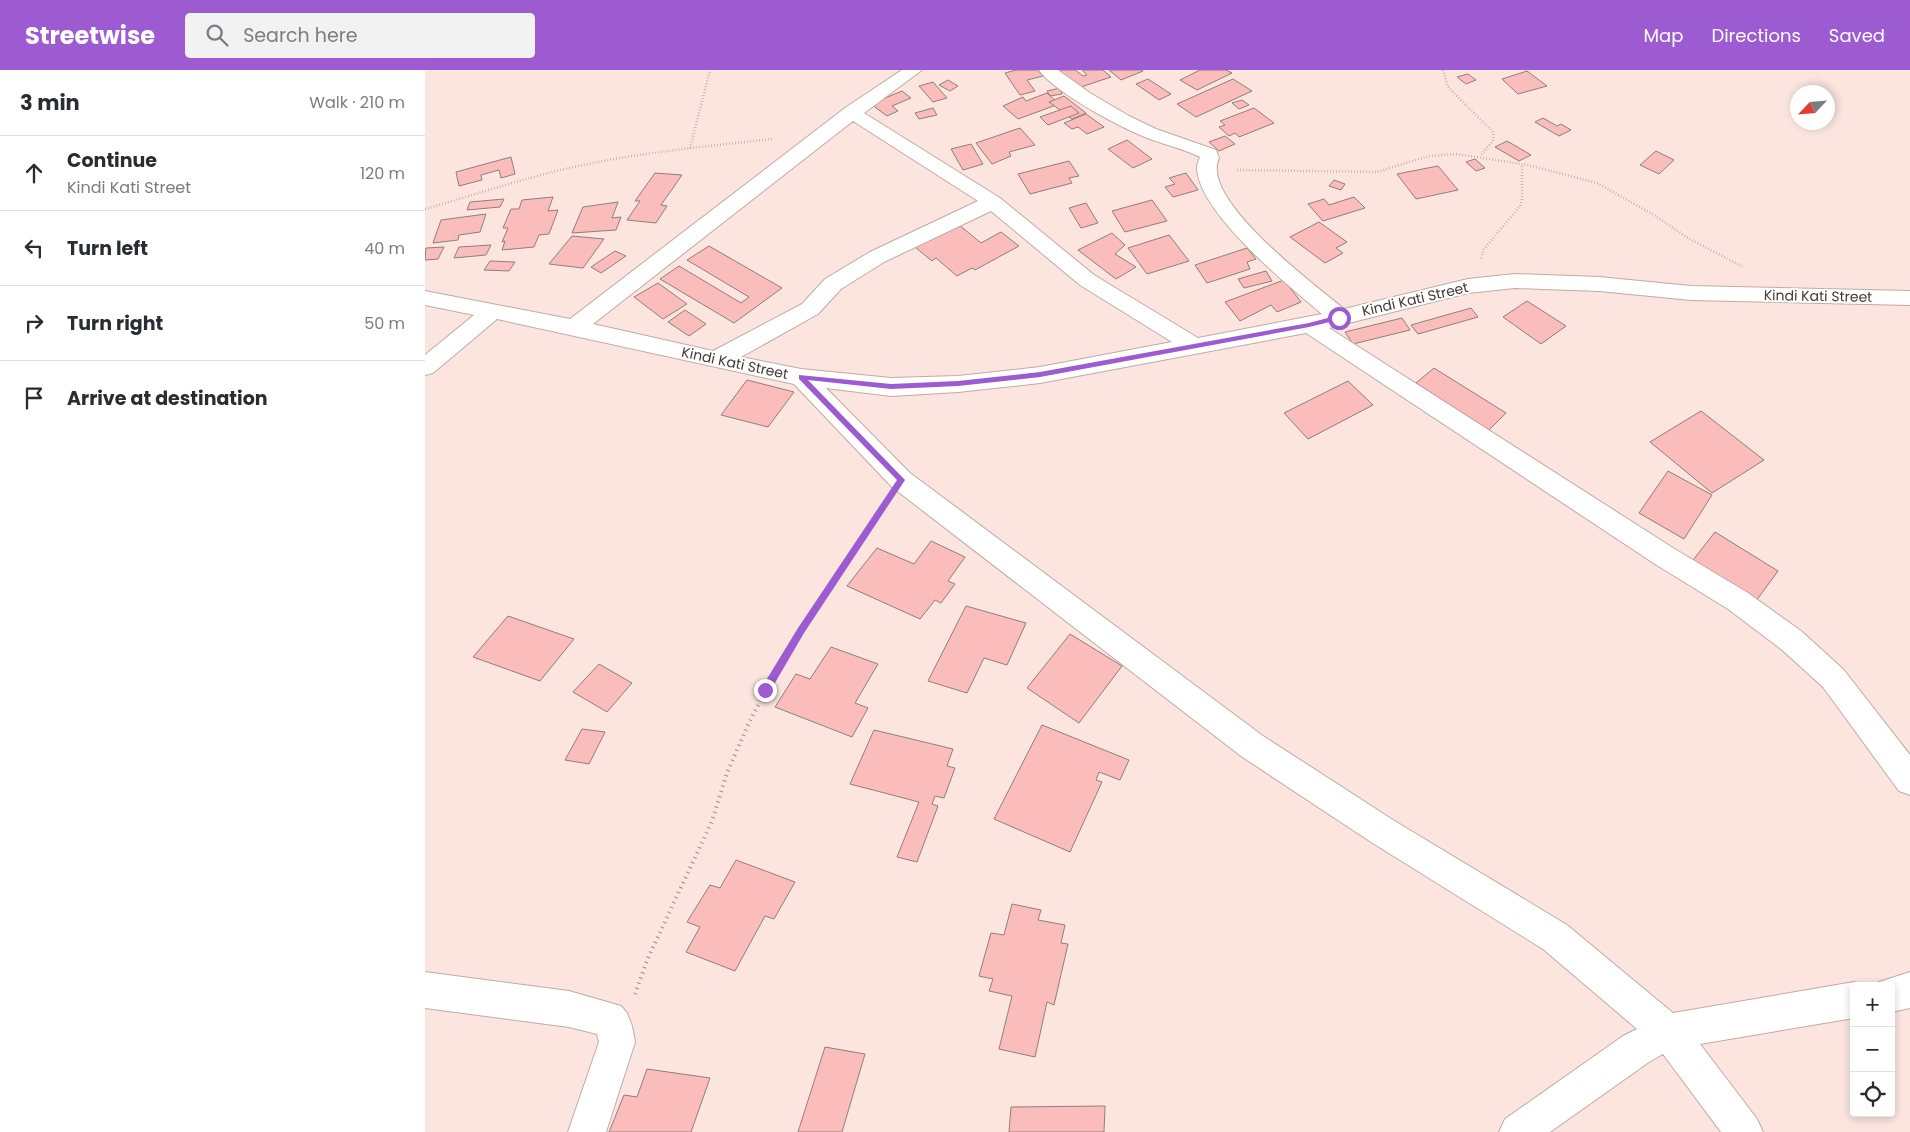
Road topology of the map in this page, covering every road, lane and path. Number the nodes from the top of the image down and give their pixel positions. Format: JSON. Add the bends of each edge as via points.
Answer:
{"nodes":[{"id":1,"x":710,"y":70,"type":"edge"},
{"id":2,"x":913,"y":70,"type":"edge"},
{"id":3,"x":1048,"y":70,"type":"edge"},
{"id":4,"x":1443,"y":70,"type":"edge"},
{"id":5,"x":851,"y":112,"type":"junction"},
{"id":6,"x":824,"y":132,"type":"junction"},
{"id":7,"x":690,"y":148,"type":"junction"},
{"id":8,"x":1210,"y":156,"type":"junction"},
{"id":9,"x":1479,"y":157,"type":"junction"},
{"id":10,"x":1522,"y":164,"type":"junction"},
{"id":11,"x":993,"y":202,"type":"junction"},
{"id":12,"x":425,"y":209,"type":"edge"},
{"id":13,"x":1745,"y":268,"type":"dead end"},
{"id":14,"x":1468,"y":286,"type":"junction"},
{"id":15,"x":425,"y":298,"type":"edge"},
{"id":16,"x":1910,"y":298,"type":"edge"},
{"id":17,"x":493,"y":311,"type":"junction"},
{"id":18,"x":1339,"y":318,"type":"junction"},
{"id":19,"x":1309,"y":325,"type":"junction"},
{"id":20,"x":574,"y":327,"type":"junction"},
{"id":21,"x":1193,"y":345,"type":"junction"},
{"id":22,"x":716,"y":360,"type":"junction"},
{"id":23,"x":425,"y":367,"type":"edge"},
{"id":24,"x":801,"y":377,"type":"junction"},
{"id":25,"x":901,"y":480,"type":"junction"},
{"id":26,"x":1910,"y":780,"type":"edge"},
{"id":27,"x":425,"y":990,"type":"edge"},
{"id":28,"x":1910,"y":990,"type":"edge"},
{"id":29,"x":1895,"y":993,"type":"edge"},
{"id":30,"x":1850,"y":1001,"type":"edge"},
{"id":31,"x":1668,"y":1032,"type":"junction"},
{"id":32,"x":617,"y":1042,"type":"junction"},
{"id":33,"x":587,"y":1132,"type":"edge"},
{"id":34,"x":1518,"y":1132,"type":"edge"},
{"id":35,"x":1744,"y":1132,"type":"edge"}],
"edges":[{"from":1,"to":7,"type":"path"},
{"from":2,"to":5,"type":"street"},
{"from":3,"to":8,"type":"street","via":[[1070,89],[1103,108],[1150,132]]},
{"from":4,"to":9,"type":"path","via":[[1448,87],[1494,133],[1493,141]]},
{"from":5,"to":6,"type":"street"},
{"from":5,"to":11,"type":"street"},
{"from":6,"to":7,"type":"path"},
{"from":6,"to":20,"type":"street"},
{"from":7,"to":12,"type":"path","via":[[533,176]]},
{"from":8,"to":9,"type":"path","via":[[1239,170],[1327,173],[1384,171],[1429,156],[1456,154]]},
{"from":8,"to":18,"type":"street","via":[[1206,166],[1212,190],[1226,210],[1260,248]]},
{"from":9,"to":10,"type":"path"},
{"from":10,"to":13,"type":"path","via":[[1597,183]]},
{"from":10,"to":14,"type":"path","via":[[1520,206],[1484,250]]},
{"from":11,"to":21,"type":"street","via":[[1087,280]]},
{"from":11,"to":22,"type":"street","via":[[877,257],[833,284],[810,310]]},
{"from":14,"to":16,"type":"street","name":"Kindi Kati Street","via":[[1515,281],[1599,284],[1691,294]]},
{"from":14,"to":18,"type":"street","name":"Kindi Kati Street"},
{"from":15,"to":17,"type":"street","name":"Kindi Kati Street"},
{"from":17,"to":20,"type":"street","name":"Kindi Kati Street"},
{"from":17,"to":23,"type":"street"},
{"from":18,"to":19,"type":"street","name":"Kindi Kati Street"},
{"from":19,"to":21,"type":"street","name":"Kindi Kati Street"},
{"from":19,"to":26,"type":"street","via":[[1738,601],[1791,640],[1833,678]]},
{"from":20,"to":22,"type":"street","name":"Kindi Kati Street"},
{"from":21,"to":24,"type":"street","name":"Kindi Kati Street","via":[[1040,375],[958,384],[891,387]]},
{"from":22,"to":24,"type":"street","name":"Kindi Kati Street"},
{"from":24,"to":25,"type":"street"},
{"from":25,"to":31,"type":"street","via":[[1252,746],[1382,831],[1555,937]]},
{"from":25,"to":32,"type":"path","via":[[765,690],[727,773],[712,821],[648,958]]},
{"from":27,"to":32,"type":"street","via":[[579,1011],[608,1019],[614,1026]]},
{"from":28,"to":29,"type":"street"},
{"from":30,"to":31,"type":"street"},
{"from":31,"to":34,"type":"street","via":[[1637,1049]]},
{"from":31,"to":35,"type":"street"},
{"from":32,"to":33,"type":"street"}]}
